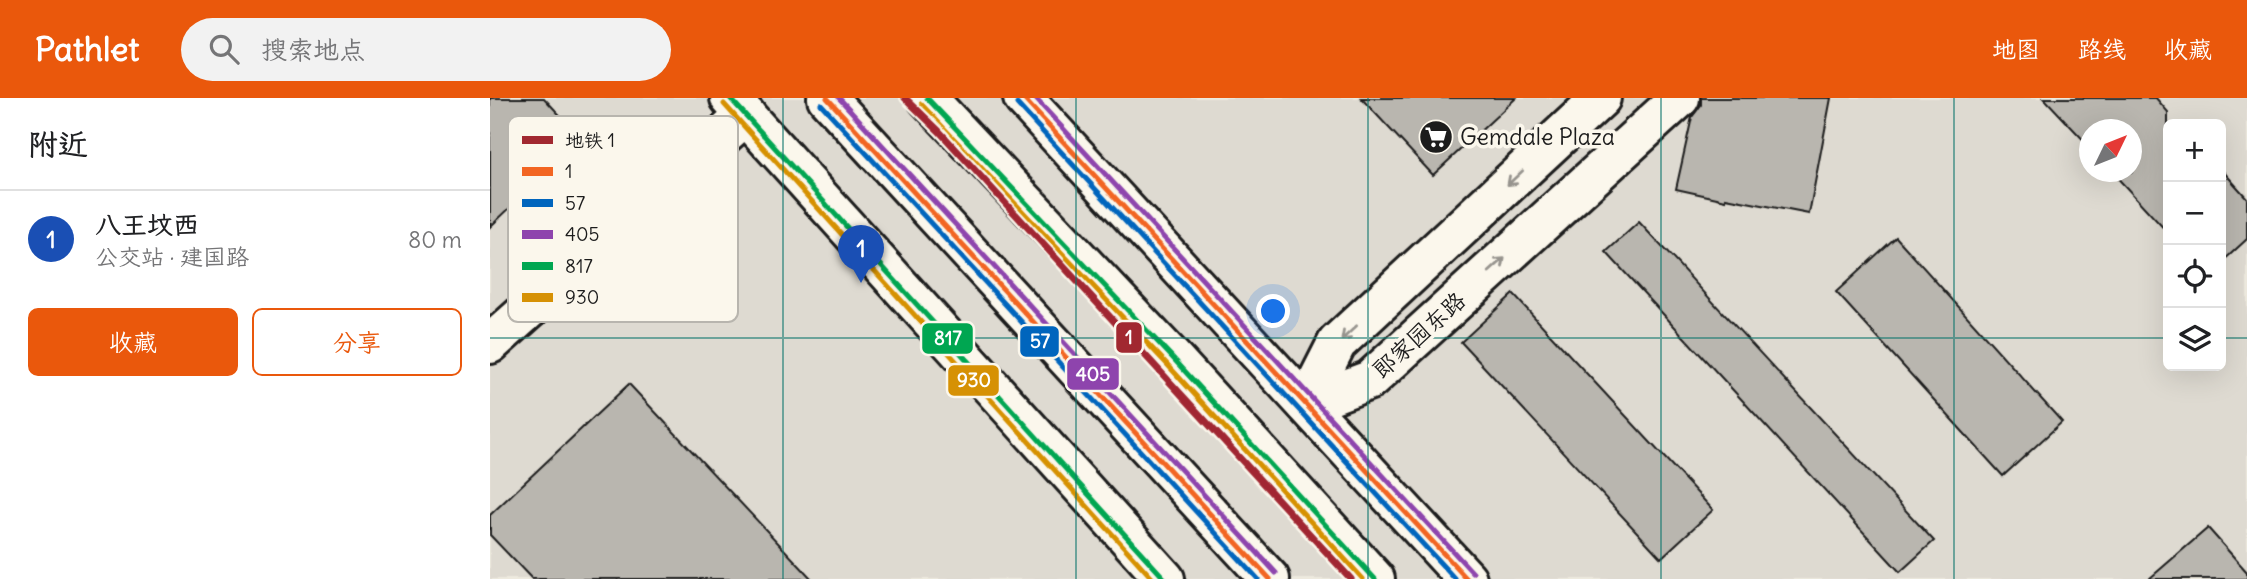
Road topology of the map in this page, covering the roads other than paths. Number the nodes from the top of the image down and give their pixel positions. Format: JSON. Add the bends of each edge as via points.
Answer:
{"nodes":[{"id":1,"x":827,"y":98,"type":"edge"},
{"id":2,"x":927,"y":98,"type":"edge"},
{"id":3,"x":1023,"y":98,"type":"edge"},
{"id":4,"x":1601,"y":98,"type":"edge"},
{"id":5,"x":1681,"y":98,"type":"edge"},
{"id":6,"x":738,"y":107,"type":"edge"},
{"id":7,"x":513,"y":322,"type":"edge"},
{"id":8,"x":490,"y":344,"type":"edge"},
{"id":9,"x":1306,"y":404,"type":"junction"},
{"id":10,"x":1166,"y":579,"type":"edge"},
{"id":11,"x":1270,"y":579,"type":"edge"},
{"id":12,"x":1375,"y":579,"type":"edge"},
{"id":13,"x":1467,"y":579,"type":"edge"}],
"edges":[{"from":1,"to":11,"type":"main road"},
{"from":2,"to":12,"type":"main road"},
{"from":3,"to":9,"type":"main road"},
{"from":4,"to":9,"type":"main road","one_way":true,"via":[[1337,343]]},
{"from":9,"to":5,"type":"main road","name":"郎家园东路","one_way":true,"via":[[1370,380]]},
{"from":6,"to":10,"type":"main road"},
{"from":7,"to":8,"type":"main road"},
{"from":9,"to":13,"type":"main road"}]}
